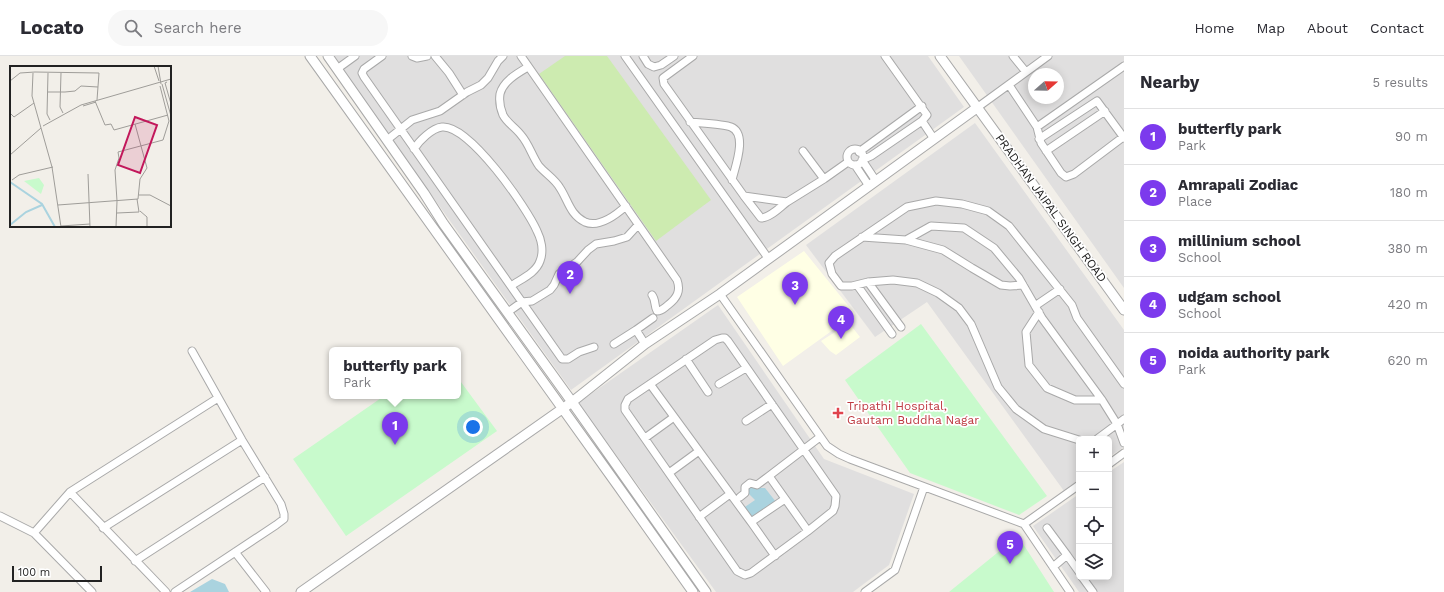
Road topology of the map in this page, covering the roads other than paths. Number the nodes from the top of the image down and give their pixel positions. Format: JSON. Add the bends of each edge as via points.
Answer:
{"nodes":[{"id":1,"x":310,"y":56,"type":"edge"},
{"id":2,"x":328,"y":56,"type":"edge"},
{"id":3,"x":355,"y":56,"type":"edge"},
{"id":4,"x":382,"y":56,"type":"edge"},
{"id":5,"x":412,"y":56,"type":"edge"},
{"id":6,"x":427,"y":56,"type":"edge"},
{"id":7,"x":435,"y":56,"type":"edge"},
{"id":8,"x":503,"y":56,"type":"edge"},
{"id":9,"x":520,"y":56,"type":"edge"},
{"id":10,"x":625,"y":56,"type":"edge"},
{"id":11,"x":643,"y":56,"type":"edge"},
{"id":12,"x":674,"y":56,"type":"edge"},
{"id":13,"x":693,"y":56,"type":"edge"},
{"id":14,"x":885,"y":56,"type":"edge"},
{"id":15,"x":940,"y":56,"type":"edge"},
{"id":16,"x":1013,"y":56,"type":"edge"},
{"id":17,"x":1048,"y":56,"type":"edge"},
{"id":18,"x":1124,"y":66,"type":"edge"},
{"id":19,"x":528,"y":67,"type":"junction"},
{"id":20,"x":337,"y":69,"type":"junction"},
{"id":21,"x":1026,"y":72,"type":"junction"},
{"id":22,"x":1008,"y":85,"type":"junction"},
{"id":23,"x":463,"y":95,"type":"junction"},
{"id":24,"x":922,"y":106,"type":"junction"},
{"id":25,"x":978,"y":107,"type":"junction"},
{"id":26,"x":1105,"y":111,"type":"junction"},
{"id":27,"x":922,"y":121,"type":"junction"},
{"id":28,"x":690,"y":122,"type":"junction"},
{"id":29,"x":1037,"y":127,"type":"junction"},
{"id":30,"x":400,"y":129,"type":"junction"},
{"id":31,"x":1124,"y":138,"type":"edge"},
{"id":32,"x":1039,"y":139,"type":"junction"},
{"id":33,"x":387,"y":140,"type":"junction"},
{"id":34,"x":934,"y":140,"type":"junction"},
{"id":35,"x":414,"y":149,"type":"junction"},
{"id":36,"x":803,"y":151,"type":"dead end"},
{"id":37,"x":1046,"y":151,"type":"junction"},
{"id":38,"x":859,"y":152,"type":"junction"},
{"id":39,"x":862,"y":160,"type":"junction"},
{"id":40,"x":852,"y":163,"type":"junction"},
{"id":41,"x":824,"y":179,"type":"junction"},
{"id":42,"x":732,"y":180,"type":"junction"},
{"id":43,"x":873,"y":183,"type":"junction"},
{"id":44,"x":744,"y":196,"type":"junction"},
{"id":45,"x":787,"y":202,"type":"junction"},
{"id":46,"x":626,"y":206,"type":"junction"},
{"id":47,"x":638,"y":225,"type":"junction"},
{"id":48,"x":862,"y":237,"type":"junction"},
{"id":49,"x":906,"y":240,"type":"junction"},
{"id":50,"x":768,"y":258,"type":"junction"},
{"id":51,"x":481,"y":274,"type":"junction"},
{"id":52,"x":472,"y":281,"type":"junction"},
{"id":53,"x":868,"y":282,"type":"junction"},
{"id":54,"x":857,"y":285,"type":"junction"},
{"id":55,"x":1023,"y":285,"type":"junction"},
{"id":56,"x":511,"y":286,"type":"junction"},
{"id":57,"x":1060,"y":289,"type":"junction"},
{"id":58,"x":720,"y":294,"type":"junction"},
{"id":59,"x":652,"y":295,"type":"dead end"},
{"id":60,"x":522,"y":302,"type":"junction"},
{"id":61,"x":1037,"y":309,"type":"junction"},
{"id":62,"x":1124,"y":310,"type":"edge"},
{"id":63,"x":508,"y":312,"type":"junction"},
{"id":64,"x":653,"y":318,"type":"dead end"},
{"id":65,"x":901,"y":327,"type":"dead end"},
{"id":66,"x":636,"y":330,"type":"junction"},
{"id":67,"x":892,"y":334,"type":"dead end"},
{"id":68,"x":614,"y":344,"type":"dead end"},
{"id":69,"x":645,"y":344,"type":"junction"},
{"id":70,"x":594,"y":347,"type":"dead end"},
{"id":71,"x":192,"y":351,"type":"dead end"},
{"id":72,"x":686,"y":359,"type":"junction"},
{"id":73,"x":746,"y":368,"type":"junction"},
{"id":74,"x":650,"y":384,"type":"junction"},
{"id":75,"x":719,"y":384,"type":"dead end"},
{"id":76,"x":1124,"y":384,"type":"edge"},
{"id":77,"x":708,"y":392,"type":"dead end"},
{"id":78,"x":218,"y":398,"type":"junction"},
{"id":79,"x":1102,"y":400,"type":"junction"},
{"id":80,"x":572,"y":402,"type":"junction"},
{"id":81,"x":772,"y":404,"type":"junction"},
{"id":82,"x":563,"y":409,"type":"junction"},
{"id":83,"x":674,"y":417,"type":"junction"},
{"id":84,"x":1124,"y":419,"type":"edge"},
{"id":85,"x":746,"y":421,"type":"dead end"},
{"id":86,"x":1117,"y":424,"type":"junction"},
{"id":87,"x":820,"y":436,"type":"junction"},
{"id":88,"x":1101,"y":436,"type":"edge"},
{"id":89,"x":645,"y":438,"type":"junction"},
{"id":90,"x":1076,"y":439,"type":"edge"},
{"id":91,"x":242,"y":440,"type":"junction"},
{"id":92,"x":1124,"y":443,"type":"edge"},
{"id":93,"x":803,"y":449,"type":"junction"},
{"id":94,"x":699,"y":451,"type":"junction"},
{"id":95,"x":1124,"y":453,"type":"edge"},
{"id":96,"x":1112,"y":462,"type":"edge"},
{"id":97,"x":669,"y":473,"type":"junction"},
{"id":98,"x":768,"y":476,"type":"junction"},
{"id":99,"x":265,"y":477,"type":"junction"},
{"id":100,"x":924,"y":487,"type":"junction"},
{"id":101,"x":1076,"y":487,"type":"edge"},
{"id":102,"x":70,"y":492,"type":"junction"},
{"id":103,"x":730,"y":494,"type":"junction"},
{"id":104,"x":740,"y":497,"type":"dead end"},
{"id":105,"x":785,"y":499,"type":"junction"},
{"id":106,"x":0,"y":516,"type":"edge"},
{"id":107,"x":699,"y":517,"type":"junction"},
{"id":108,"x":751,"y":522,"type":"junction"},
{"id":109,"x":1024,"y":524,"type":"junction"},
{"id":110,"x":103,"y":528,"type":"junction"},
{"id":111,"x":1047,"y":528,"type":"dead end"},
{"id":112,"x":808,"y":531,"type":"junction"},
{"id":113,"x":34,"y":533,"type":"junction"},
{"id":114,"x":235,"y":552,"type":"junction"},
{"id":115,"x":775,"y":556,"type":"junction"},
{"id":116,"x":1067,"y":556,"type":"junction"},
{"id":117,"x":135,"y":561,"type":"junction"},
{"id":118,"x":1053,"y":567,"type":"junction"},
{"id":119,"x":1076,"y":568,"type":"edge"},
{"id":120,"x":1084,"y":580,"type":"edge"},
{"id":121,"x":92,"y":592,"type":"edge"},
{"id":122,"x":166,"y":592,"type":"edge"},
{"id":123,"x":175,"y":592,"type":"edge"},
{"id":124,"x":266,"y":592,"type":"edge"},
{"id":125,"x":301,"y":592,"type":"edge"},
{"id":126,"x":693,"y":592,"type":"edge"},
{"id":127,"x":706,"y":592,"type":"edge"},
{"id":128,"x":865,"y":592,"type":"edge"},
{"id":129,"x":1070,"y":592,"type":"edge"},
{"id":130,"x":1093,"y":592,"type":"edge"}],
"edges":[{"from":1,"to":52,"type":"street"},
{"from":2,"to":20,"type":"street"},
{"from":3,"to":20,"type":"street"},
{"from":4,"to":30,"type":"street","via":[[362,72]]},
{"from":5,"to":6,"type":"street"},
{"from":7,"to":23,"type":"street"},
{"from":8,"to":23,"type":"street","via":[[481,85]]},
{"from":9,"to":19,"type":"street"},
{"from":10,"to":50,"type":"street"},
{"from":11,"to":12,"type":"street","via":[[648,64],[654,67]]},
{"from":13,"to":28,"type":"street","via":[[662,80]]},
{"from":14,"to":24,"type":"street"},
{"from":15,"to":25,"type":"street","name":"PRADHAN JAIPAL SINGH ROAD"},
{"from":16,"to":21,"type":"street"},
{"from":17,"to":21,"type":"street"},
{"from":18,"to":29,"type":"street"},
{"from":19,"to":46,"type":"street"},
{"from":19,"to":46,"type":"street","via":[[509,80],[500,93],[500,106],[506,121],[525,139],[538,165],[556,182],[570,209],[579,218],[590,223],[599,222],[612,217]]},
{"from":20,"to":33,"type":"street"},
{"from":21,"to":22,"type":"street"},
{"from":22,"to":25,"type":"street"},
{"from":22,"to":29,"type":"street"},
{"from":23,"to":30,"type":"street","via":[[440,112],[412,120]]},
{"from":24,"to":27,"type":"street","via":[[928,115]]},
{"from":24,"to":38,"type":"street"},
{"from":25,"to":34,"type":"street"},
{"from":25,"to":62,"type":"street","name":"PRADHAN JAIPAL SINGH ROAD"},
{"from":26,"to":31,"type":"street"},
{"from":26,"to":32,"type":"street","via":[[1097,101],[1094,102]]},
{"from":26,"to":37,"type":"street"},
{"from":27,"to":34,"type":"street"},
{"from":27,"to":39,"type":"street"},
{"from":28,"to":42,"type":"street"},
{"from":28,"to":42,"type":"street","via":[[731,127],[738,133],[741,143]]},
{"from":29,"to":32,"type":"street"},
{"from":30,"to":33,"type":"street"},
{"from":30,"to":35,"type":"street"},
{"from":31,"to":37,"type":"street","via":[[1066,177]]},
{"from":32,"to":37,"type":"street"},
{"from":33,"to":51,"type":"street"},
{"from":34,"to":43,"type":"street"},
{"from":35,"to":56,"type":"street"},
{"from":35,"to":56,"type":"street","via":[[437,128],[452,129],[473,143],[513,191],[537,231],[542,252],[536,268]]},
{"from":36,"to":41,"type":"street"},
{"from":38,"to":39,"type":"street"},
{"from":38,"to":40,"type":"street","via":[[852,150],[848,153],[847,157]]},
{"from":39,"to":40,"type":"street"},
{"from":39,"to":43,"type":"street"},
{"from":40,"to":41,"type":"street"},
{"from":40,"to":43,"type":"street"},
{"from":41,"to":45,"type":"street"},
{"from":42,"to":44,"type":"street"},
{"from":43,"to":50,"type":"street"},
{"from":44,"to":45,"type":"street"},
{"from":44,"to":45,"type":"street","via":[[761,218]]},
{"from":46,"to":47,"type":"street"},
{"from":47,"to":59,"type":"street","via":[[677,280],[679,292],[676,298],[660,311],[657,311]]},
{"from":47,"to":60,"type":"street","via":[[627,237],[596,244],[577,262],[559,274],[550,290],[532,301]]},
{"from":48,"to":49,"type":"street"},
{"from":48,"to":54,"type":"street","via":[[829,263],[832,274],[841,286]]},
{"from":48,"to":57,"type":"street","via":[[907,207],[936,201],[962,204],[988,211],[1009,226]]},
{"from":49,"to":55,"type":"street","via":[[943,250],[1001,285]]},
{"from":49,"to":55,"type":"street","via":[[932,226],[964,228],[994,248]]},
{"from":50,"to":58,"type":"street"},
{"from":51,"to":52,"type":"street"},
{"from":51,"to":63,"type":"street"},
{"from":52,"to":82,"type":"street"},
{"from":53,"to":54,"type":"street"},
{"from":53,"to":65,"type":"street"},
{"from":53,"to":90,"type":"street","via":[[893,280],[917,283],[938,293],[959,308],[971,324],[998,388],[1016,409],[1044,429]]},
{"from":54,"to":67,"type":"street"},
{"from":55,"to":61,"type":"street"},
{"from":56,"to":60,"type":"street"},
{"from":57,"to":61,"type":"street"},
{"from":57,"to":76,"type":"street","via":[[1072,305],[1077,318]]},
{"from":58,"to":69,"type":"street"},
{"from":58,"to":87,"type":"street"},
{"from":60,"to":63,"type":"street"},
{"from":60,"to":70,"type":"street","via":[[562,359],[568,359]]},
{"from":61,"to":79,"type":"street"},
{"from":61,"to":79,"type":"street","via":[[1026,332],[1029,365],[1047,388],[1075,400]]},
{"from":63,"to":80,"type":"street"},
{"from":64,"to":66,"type":"street"},
{"from":66,"to":68,"type":"street"},
{"from":66,"to":69,"type":"street"},
{"from":69,"to":80,"type":"street"},
{"from":71,"to":78,"type":"street"},
{"from":72,"to":73,"type":"street","via":[[715,340],[725,338]]},
{"from":72,"to":74,"type":"street"},
{"from":72,"to":77,"type":"street"},
{"from":73,"to":75,"type":"street"},
{"from":73,"to":81,"type":"street"},
{"from":74,"to":83,"type":"street"},
{"from":74,"to":89,"type":"street","via":[[628,399],[625,407]]},
{"from":78,"to":91,"type":"street"},
{"from":78,"to":102,"type":"street"},
{"from":79,"to":86,"type":"street"},
{"from":80,"to":82,"type":"street"},
{"from":80,"to":127,"type":"street"},
{"from":81,"to":85,"type":"street"},
{"from":81,"to":93,"type":"street"},
{"from":82,"to":125,"type":"street"},
{"from":82,"to":126,"type":"street"},
{"from":83,"to":89,"type":"street"},
{"from":83,"to":94,"type":"street"},
{"from":84,"to":86,"type":"street"},
{"from":86,"to":88,"type":"street"},
{"from":86,"to":92,"type":"street"},
{"from":87,"to":93,"type":"street"},
{"from":87,"to":100,"type":"street","via":[[827,446],[839,454]]},
{"from":89,"to":97,"type":"street"},
{"from":91,"to":99,"type":"street"},
{"from":91,"to":110,"type":"street"},
{"from":93,"to":98,"type":"street"},
{"from":93,"to":112,"type":"street","via":[[834,492],[836,501],[833,511]]},
{"from":94,"to":97,"type":"street"},
{"from":94,"to":103,"type":"street"},
{"from":95,"to":96,"type":"street"},
{"from":97,"to":107,"type":"street"},
{"from":98,"to":104,"type":"street","via":[[757,485],[750,483],[745,486]]},
{"from":98,"to":105,"type":"street"},
{"from":99,"to":114,"type":"street","via":[[281,504],[284,519]]},
{"from":99,"to":117,"type":"street"},
{"from":100,"to":109,"type":"street"},
{"from":100,"to":128,"type":"street","via":[[895,570]]},
{"from":101,"to":109,"type":"street"},
{"from":102,"to":110,"type":"street"},
{"from":102,"to":113,"type":"street"},
{"from":103,"to":107,"type":"street"},
{"from":103,"to":108,"type":"street"},
{"from":105,"to":108,"type":"street"},
{"from":105,"to":112,"type":"street"},
{"from":106,"to":113,"type":"street"},
{"from":107,"to":115,"type":"street","via":[[742,575],[751,573]]},
{"from":108,"to":115,"type":"street"},
{"from":109,"to":118,"type":"street"},
{"from":110,"to":117,"type":"street"},
{"from":111,"to":116,"type":"street"},
{"from":112,"to":115,"type":"street"},
{"from":113,"to":121,"type":"street"},
{"from":114,"to":123,"type":"street"},
{"from":114,"to":124,"type":"street"},
{"from":116,"to":118,"type":"street"},
{"from":116,"to":119,"type":"street"},
{"from":117,"to":122,"type":"street"},
{"from":118,"to":129,"type":"street"},
{"from":120,"to":130,"type":"street"}]}
